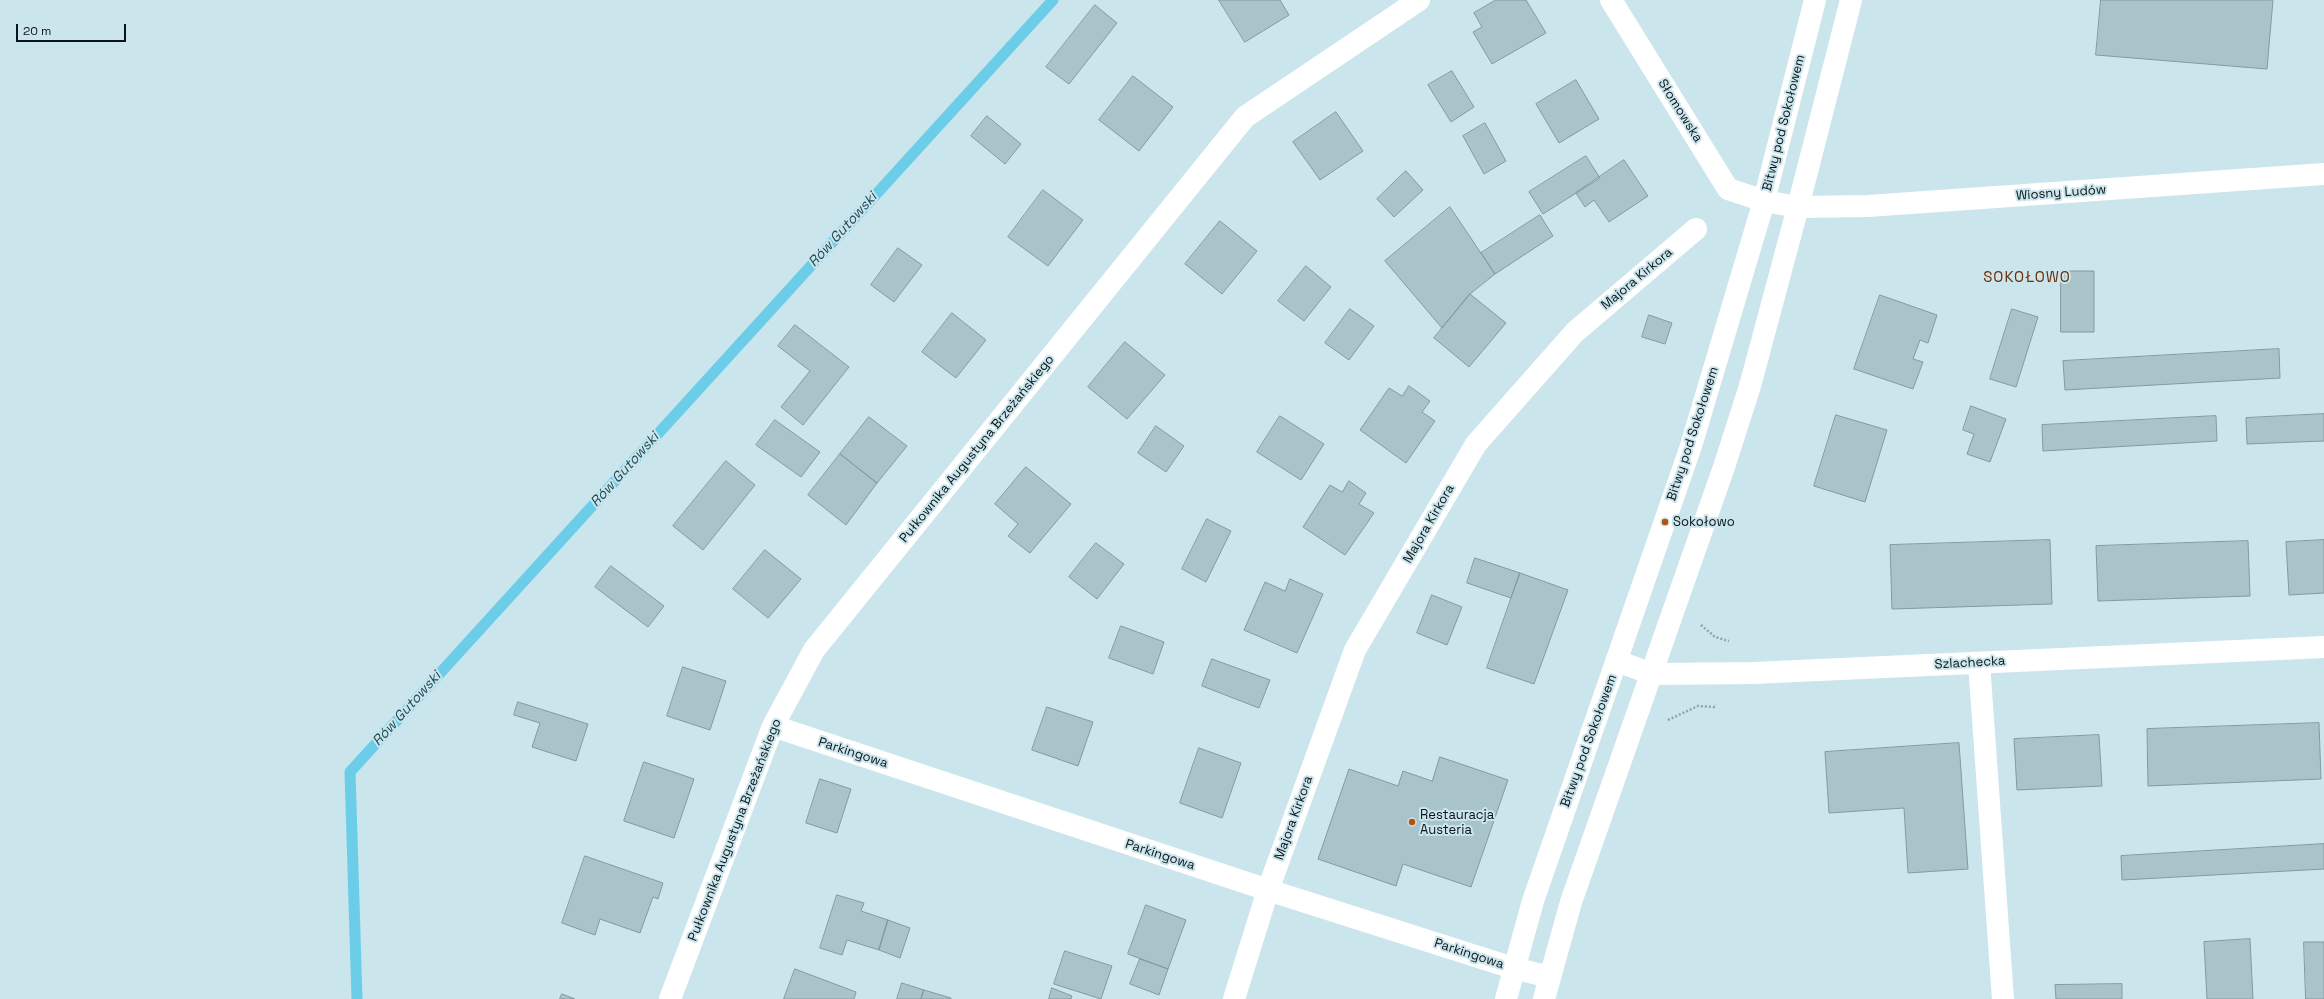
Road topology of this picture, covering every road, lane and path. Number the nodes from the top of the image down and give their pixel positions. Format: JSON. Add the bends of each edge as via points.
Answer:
{"nodes":[{"id":1,"x":1419,"y":0,"type":"edge"},
{"id":2,"x":1611,"y":0,"type":"edge"},
{"id":3,"x":1815,"y":0,"type":"edge"},
{"id":4,"x":1851,"y":0,"type":"edge"},
{"id":5,"x":2324,"y":174,"type":"edge"},
{"id":6,"x":1764,"y":201,"type":"junction"},
{"id":7,"x":1798,"y":207,"type":"junction"},
{"id":8,"x":1696,"y":229,"type":"dead end"},
{"id":9,"x":2324,"y":648,"type":"edge"},
{"id":10,"x":1617,"y":662,"type":"junction"},
{"id":11,"x":1979,"y":663,"type":"junction"},
{"id":12,"x":1724,"y":673,"type":"junction"},
{"id":13,"x":1652,"y":674,"type":"junction"},
{"id":14,"x":1665,"y":722,"type":"dead end"},
{"id":15,"x":773,"y":726,"type":"junction"},
{"id":16,"x":1268,"y":890,"type":"junction"},
{"id":17,"x":1513,"y":968,"type":"junction"},
{"id":18,"x":1550,"y":977,"type":"junction"},
{"id":19,"x":670,"y":999,"type":"edge"},
{"id":20,"x":1234,"y":999,"type":"edge"},
{"id":21,"x":1506,"y":999,"type":"edge"},
{"id":22,"x":1544,"y":999,"type":"edge"},
{"id":23,"x":2003,"y":999,"type":"edge"}],
"edges":[{"from":1,"to":15,"type":"street","name":"Pułkownika Augustyna Brzeżańskiego","via":[[1245,117],[814,650]]},
{"from":2,"to":6,"type":"street","name":"Słomowska","via":[[1728,189]]},
{"from":3,"to":6,"type":"street","name":"Bitwy pod Sokołowem"},
{"from":4,"to":7,"type":"street"},
{"from":5,"to":7,"type":"street","name":"Wiosny Ludów","via":[[1868,206]]},
{"from":6,"to":7,"type":"street","name":"Słomowska"},
{"from":6,"to":10,"type":"street","name":"Bitwy pod Sokołowem","via":[[1691,446]]},
{"from":7,"to":13,"type":"street","via":[[1750,386]]},
{"from":8,"to":16,"type":"street","name":"Majora Kirkora","via":[[1575,332],[1476,444],[1355,650]]},
{"from":9,"to":11,"type":"street","name":"Szlachecka"},
{"from":10,"to":13,"type":"street","name":"Szlachecka"},
{"from":10,"to":17,"type":"street","name":"Bitwy pod Sokołowem","via":[[1557,830]]},
{"from":11,"to":12,"type":"street","name":"Szlachecka"},
{"from":11,"to":23,"type":"street"},
{"from":12,"to":13,"type":"street","name":"Szlachecka"},
{"from":12,"to":14,"type":"path","via":[[1714,707],[1698,706]]},
{"from":13,"to":18,"type":"street","via":[[1570,902]]},
{"from":15,"to":16,"type":"street","name":"Parkingowa"},
{"from":15,"to":19,"type":"street","name":"Pułkownika Augustyna Brzeżańskiego"},
{"from":16,"to":17,"type":"street","name":"Parkingowa"},
{"from":16,"to":20,"type":"street","name":"Majora Kirkora"},
{"from":17,"to":18,"type":"street","name":"Parkingowa"},
{"from":17,"to":21,"type":"street","name":"Bitwy pod Sokołowem"},
{"from":18,"to":22,"type":"street"}]}
